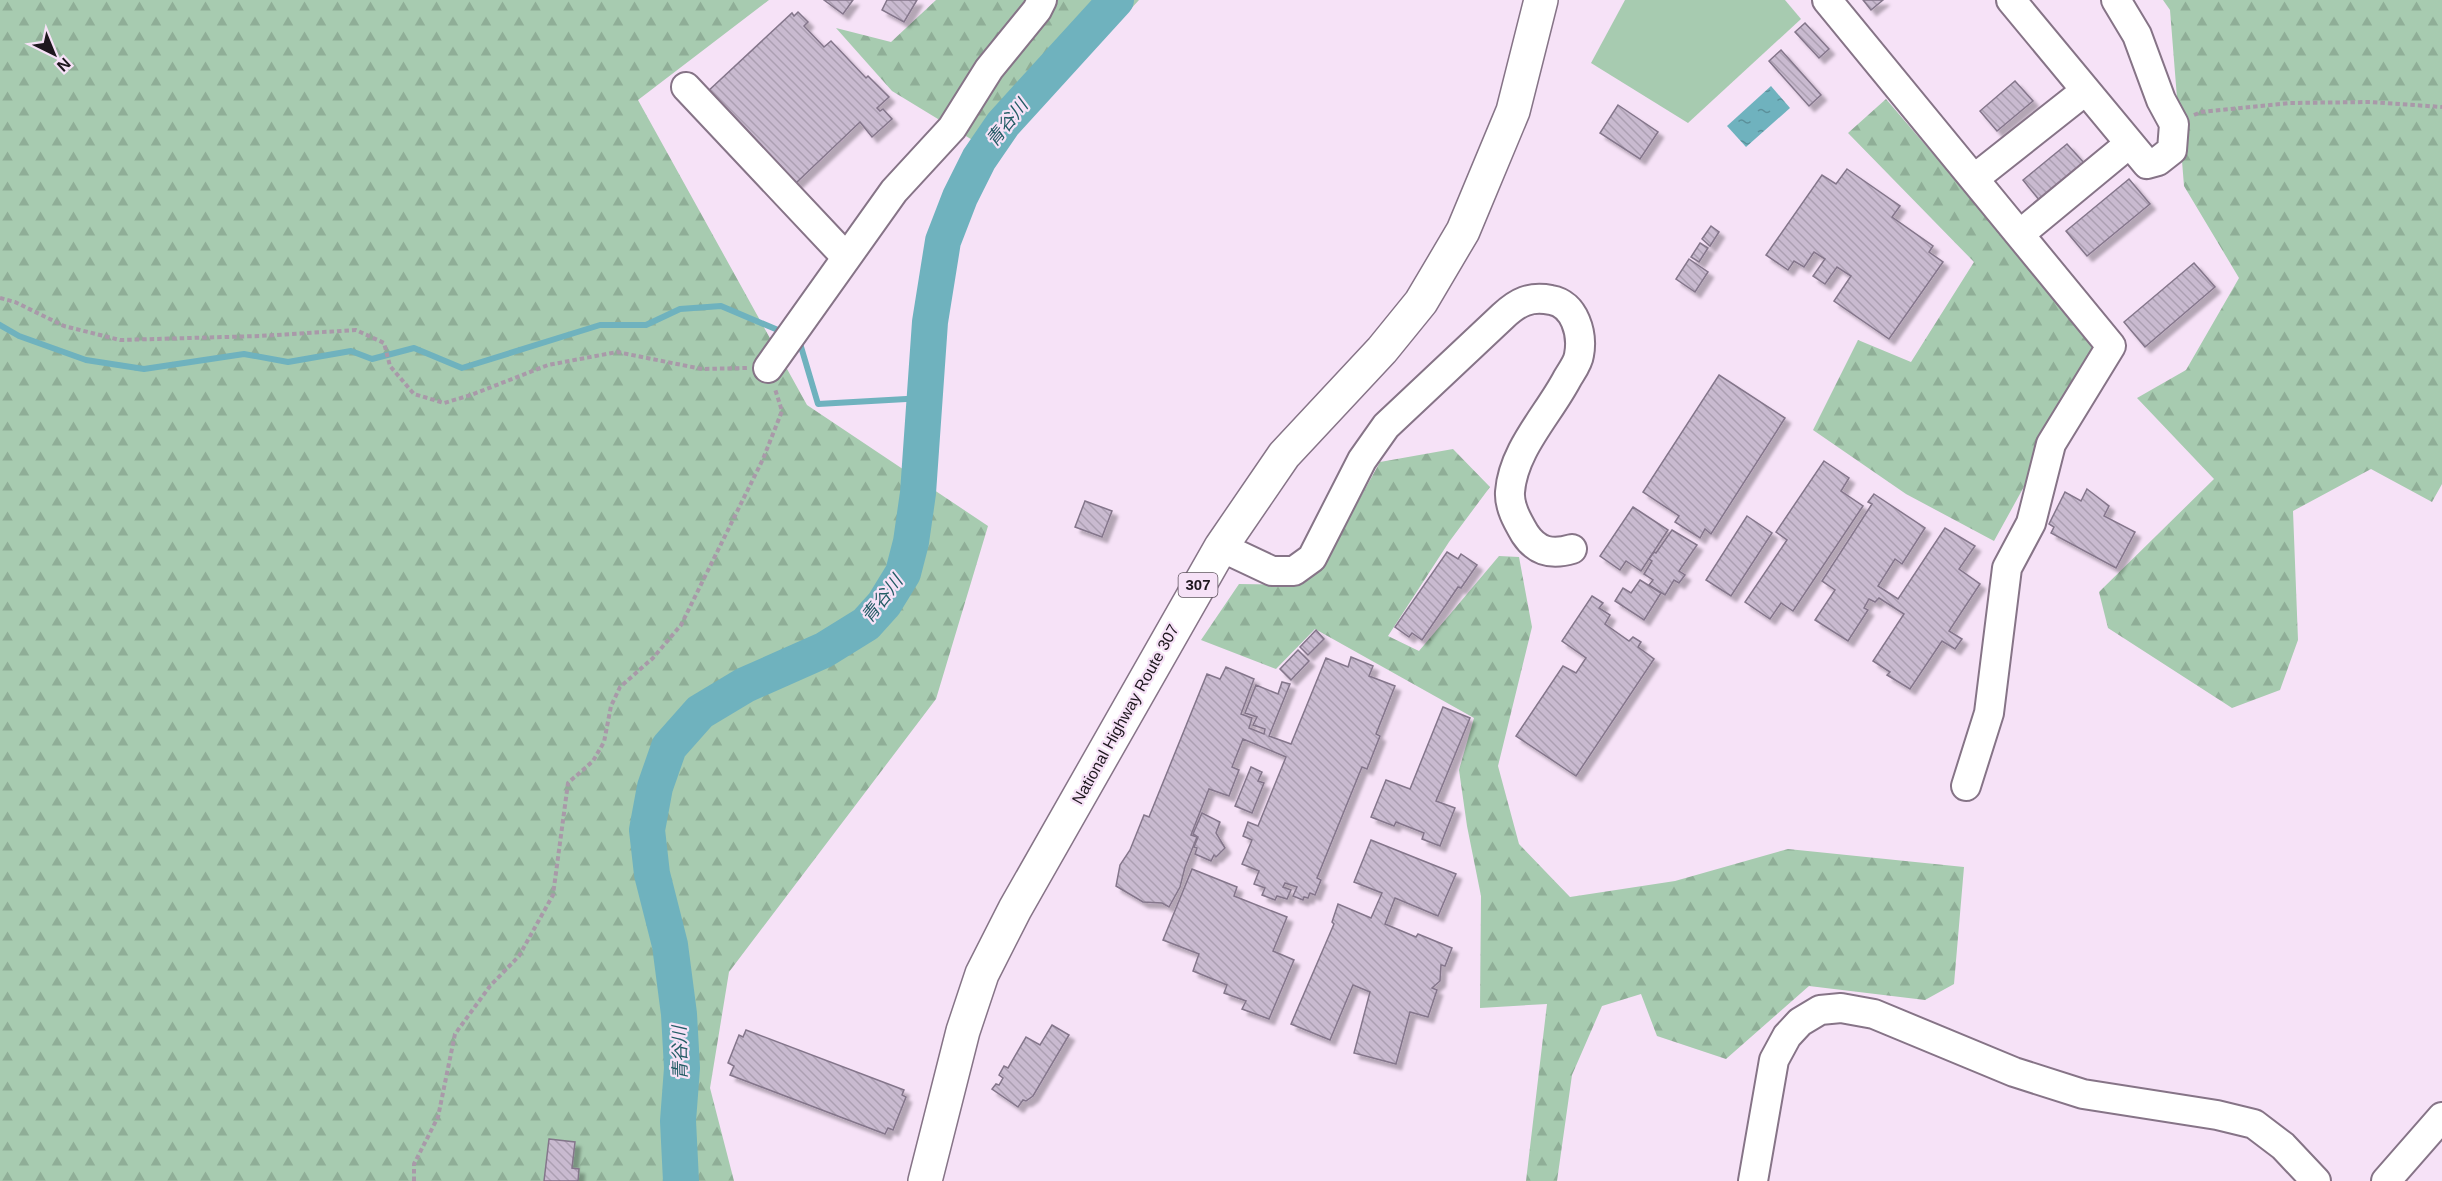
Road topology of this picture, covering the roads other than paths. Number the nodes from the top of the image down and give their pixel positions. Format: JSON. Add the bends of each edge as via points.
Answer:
{"nodes":[{"id":1,"x":1042,"y":0,"type":"edge"},
{"id":2,"x":1541,"y":0,"type":"edge"},
{"id":3,"x":1827,"y":0,"type":"edge"},
{"id":4,"x":2011,"y":0,"type":"edge"},
{"id":5,"x":2115,"y":0,"type":"edge"},
{"id":6,"x":686,"y":87,"type":"dead end"},
{"id":7,"x":2085,"y":91,"type":"junction"},
{"id":8,"x":2129,"y":144,"type":"junction"},
{"id":9,"x":1975,"y":178,"type":"junction"},
{"id":10,"x":2020,"y":234,"type":"junction"},
{"id":11,"x":846,"y":257,"type":"junction"},
{"id":12,"x":768,"y":368,"type":"road end"},
{"id":13,"x":1221,"y":547,"type":"junction"},
{"id":14,"x":1572,"y":549,"type":"dead end"},
{"id":15,"x":1966,"y":786,"type":"dead end"},
{"id":16,"x":2442,"y":1117,"type":"edge"},
{"id":17,"x":925,"y":1181,"type":"edge"},
{"id":18,"x":1753,"y":1181,"type":"edge"},
{"id":19,"x":2316,"y":1181,"type":"edge"},
{"id":20,"x":2386,"y":1181,"type":"edge"}],
"edges":[{"from":1,"to":11,"type":"street","via":[[989,69],[952,129],[894,191]]},
{"from":2,"to":13,"type":"highway","name":"National Highway Route 307","number":"307","via":[[1513,111],[1463,231],[1421,302],[1284,455]]},
{"from":3,"to":9,"type":"street"},
{"from":4,"to":7,"type":"street"},
{"from":5,"to":8,"type":"street","via":[[2137,34],[2174,124],[2172,150],[2158,161],[2147,164]]},
{"from":6,"to":11,"type":"street"},
{"from":7,"to":8,"type":"street"},
{"from":7,"to":9,"type":"street"},
{"from":8,"to":10,"type":"street"},
{"from":9,"to":10,"type":"street"},
{"from":10,"to":15,"type":"street","via":[[2111,346],[2051,444],[2031,523],[2007,568],[1989,713]]},
{"from":11,"to":12,"type":"street"},
{"from":13,"to":14,"type":"street","via":[[1272,571],[1294,571],[1312,558],[1362,460],[1386,426],[1518,302],[1538,297],[1556,300],[1571,312],[1579,327],[1579,356],[1517,461],[1510,493],[1516,519],[1541,550],[1556,554]]},
{"from":13,"to":17,"type":"highway","name":"National Highway Route 307","number":"307","via":[[982,974],[963,1031]]},
{"from":16,"to":20,"type":"street"},
{"from":18,"to":19,"type":"street","via":[[1774,1060],[1800,1022],[1820,1010],[1841,1008],[1874,1014],[2014,1072],[2083,1094],[2254,1124],[2283,1146]]}]}
